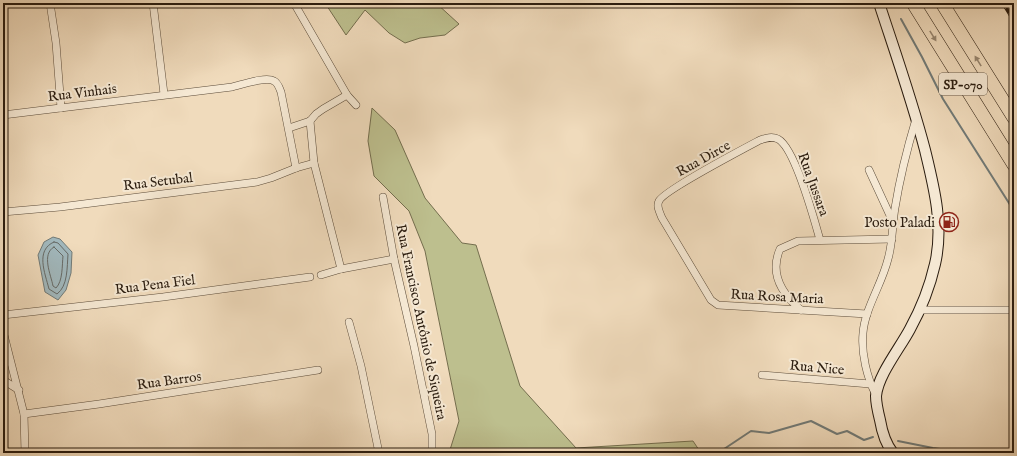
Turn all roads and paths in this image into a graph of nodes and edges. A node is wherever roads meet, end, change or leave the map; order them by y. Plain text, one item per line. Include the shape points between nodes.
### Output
1 (50, 3) edge
2 (153, 3) edge
3 (294, 3) edge
4 (879, 3) edge
5 (913, 3) edge
6 (942, 3) edge
7 (164, 94) junction
8 (347, 95) junction
9 (356, 105) dead end
10 (61, 108) junction
11 (3, 115) edge
12 (917, 117) junction
13 (1014, 118) edge
14 (310, 122) junction
15 (288, 128) junction
16 (779, 139) joint
17 (314, 163) junction
18 (1014, 165) edge
19 (296, 168) junction
20 (869, 170) dead end
21 (383, 197) dead end
22 (3, 212) edge
23 (662, 218) joint
24 (893, 223) junction
25 (892, 239) junction
26 (820, 240) junction
27 (394, 259) junction
28 (340, 269) junction
29 (321, 275) dead end
30 (310, 277) dead end
31 (802, 310) junction
32 (919, 310) junction
33 (1014, 310) edge
34 (867, 314) junction
35 (3, 315) edge
36 (349, 322) dead end
37 (3, 331) edge
38 (318, 370) dead end
39 (762, 375) dead end
40 (3, 380) edge
41 (870, 384) junction
42 (19, 390) junction
43 (876, 395) junction
44 (24, 414) junction
45 (892, 452) edge
46 (25, 453) edge
47 (379, 453) edge
48 (432, 453) edge

1 - 10 street
2 - 7 street
3 - 8 street
4 - 12 main road
5 -> 18 highway, SP-070
13 -> 6 highway, SP-070
7 - 10 street, Rua Vinhais
7 - 15 street, Rua Vinhais via 232,87 262,80 275,81
8 - 9 street
8 - 14 street via 316,114
10 - 11 street, Rua Vinhais
12 - 24 street via 903,164
12 - 32 main road via 934,190 939,242 935,264
14 - 15 street
14 - 17 street
15 - 19 street
16 - 23 street, Rua Dirce via 760,140 663,196 658,201
16 - 26 street, Rua Jussara via 793,160
17 - 19 street, Rua Setubal
17 - 28 street
19 - 22 street, Rua Setubal via 257,182
20 - 24 street
21 - 27 street, Rua Francisco Antônio de Siqueira
23 - 31 street, Rua Rosa Maria via 714,303
24 - 25 street
25 - 26 street
25 - 34 street via 884,274
26 - 31 street via 792,242 780,249 777,255 776,274 780,284 792,303
27 - 28 street
27 - 48 street, Rua Francisco Antônio de Siqueira via 428,411
28 - 29 street
30 - 35 street, Rua Pena Fiel
31 - 34 street, Rua Rosa Maria
32 - 33 street
32 - 43 main road via 883,374
34 - 41 street via 863,327 863,346
36 - 47 street
37 - 42 street
38 - 44 street, Rua Barros
39 - 41 street, Rua Nice
40 - 42 street
41 - 43 street
42 - 44 street
43 - 45 main road via 884,436
44 - 46 street

